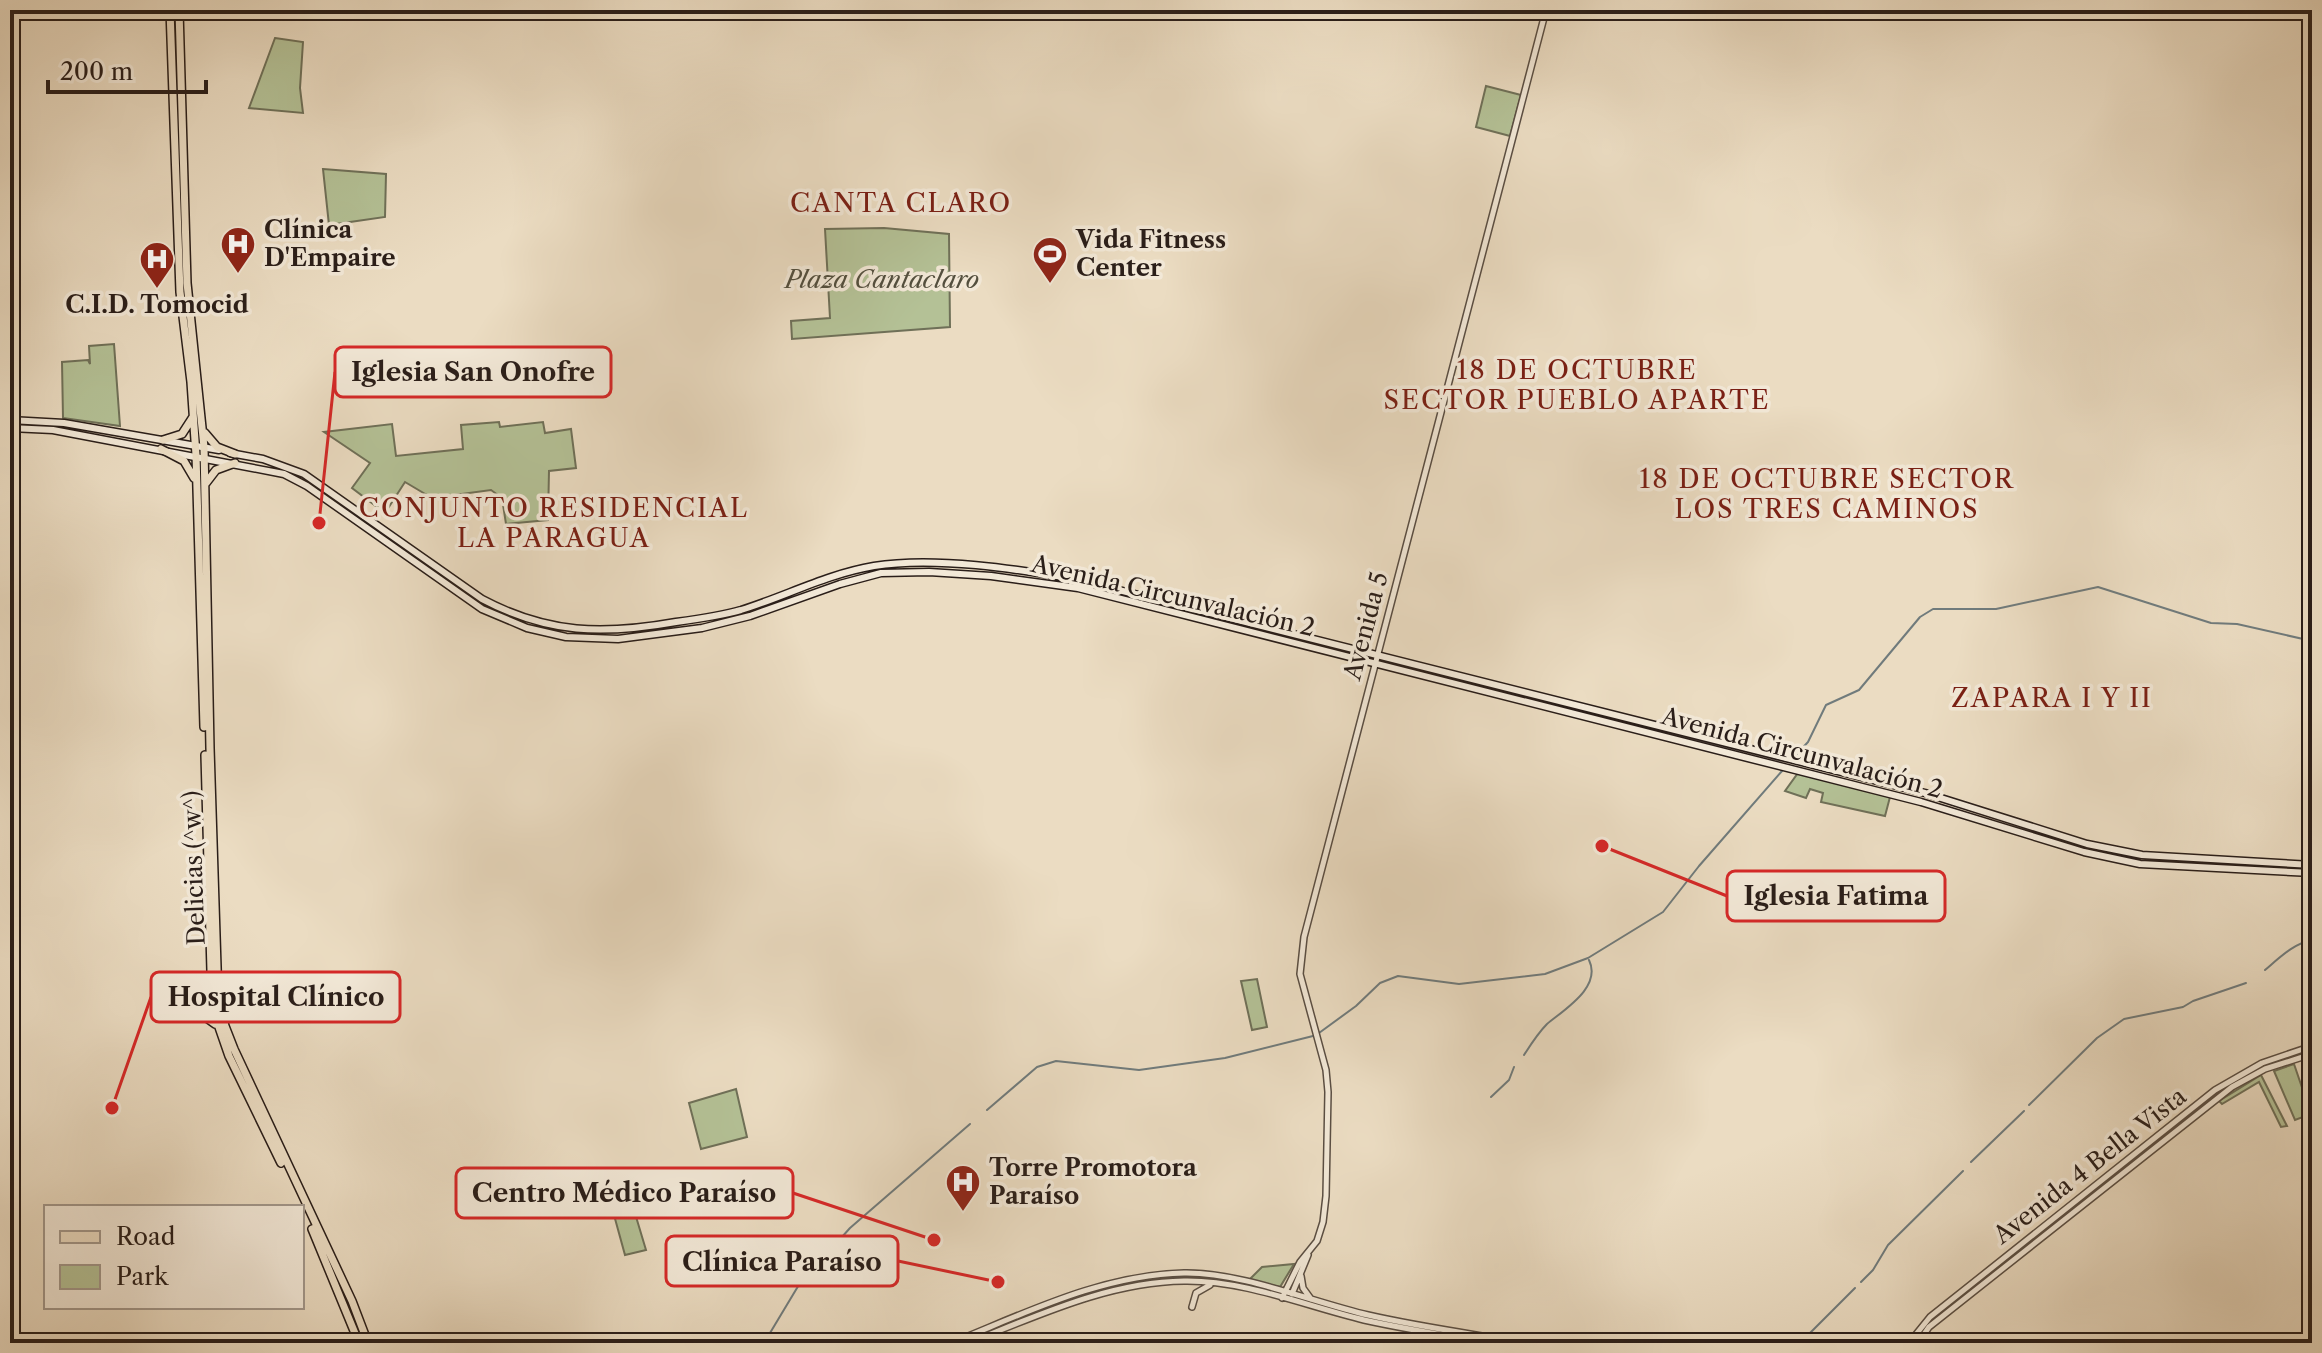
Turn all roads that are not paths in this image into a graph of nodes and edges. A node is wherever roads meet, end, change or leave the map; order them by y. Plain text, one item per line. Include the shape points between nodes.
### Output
1 (170, 10) edge
2 (179, 10) edge
3 (1546, 10) edge
4 (194, 415) junction
5 (10, 420) edge
6 (10, 428) edge
7 (203, 428) junction
8 (163, 440) junction
9 (200, 447) junction
10 (161, 449) junction
11 (200, 456) junction
12 (235, 458) junction
13 (200, 484) junction
14 (900, 572) junction
15 (901, 581) dead end
16 (821, 590) junction
17 (827, 598) dead end
18 (1378, 655) junction
19 (1376, 663) junction
20 (2031, 818) dead end
21 (2028, 826) junction
22 (2312, 865) edge
23 (2312, 873) edge
24 (194, 1009) dead end
25 (218, 1027) junction
26 (2312, 1046) edge
27 (2312, 1054) edge
28 (301, 1205) edge
29 (304, 1212) edge
30 (1309, 1254) junction
31 (2008, 1255) junction
32 (2013, 1261) junction
33 (1301, 1276) junction
34 (1213, 1284) junction
35 (1283, 1295) junction
36 (1291, 1297) junction
37 (1312, 1299) junction
38 (1192, 1307) dead end
39 (359, 1343) edge
40 (368, 1343) edge
41 (951, 1343) edge
42 (968, 1343) edge
43 (1490, 1343) edge
44 (1525, 1343) edge
45 (1909, 1343) edge
46 (1918, 1343) edge

1 - 4 main road via 180,292
2 - 7 main road via 187,283
3 - 18 street, Avenida 5
4 - 8 main road via 182,434
4 - 9 main road
5 - 8 main road, Avenida Circunvalación 2 via 64,423
6 - 10 main road, Avenida Circunvalación 2
7 - 9 main road
7 - 12 main road via 212,443
8 - 9 main road, Avenida Circunvalación 2
9 - 11 main road, Delicias (^w^)
9 - 12 main road, Avenida Circunvalación 2
10 - 11 main road, Avenida Circunvalación 2
10 - 13 main road via 184,461
11 - 12 main road, Avenida Circunvalación 2
11 - 13 main road, Delicias (^w^)
12 - 13 main road
12 - 16 main road, Avenida Circunvalación 2 via 296,479 482,609 566,637 618,639 702,628
12 - 18 main road, Avenida Circunvalación 2 via 263,459 304,474 482,599 562,628 612,631 712,617 857,570 904,564 1038,573 1132,589
13 - 25 main road, Delicias (^w^) via 210,987
13 - 40 main road, Delicias (^w^) via 220,1006 234,1049
14 - 15 main road
14 - 16 main road, Avenida Circunvalación 2
14 - 19 main road, Avenida Circunvalación 2 via 1078,588
16 - 17 main road
18 - 19 street, Avenida 5
18 - 21 main road, Avenida Circunvalación 2 via 1659,721
19 - 23 main road, Avenida Circunvalación 2 via 1921,802 2084,852 2140,864
19 - 30 street, Avenida 5 via 1300,963 1326,1070 1330,1115 1323,1222
20 - 21 main road
21 - 22 main road, Avenida Circunvalación 2 via 2142,855
24 - 25 main road
25 - 28 main road, Delicias (^w^)
26 - 31 street, Avenida 4 Bella Vista via 2262,1063 2215,1090
27 - 32 street, Avenida 4 Bella Vista via 2265,1069 2232,1087
29 - 39 main road, Delicias (^w^)
30 - 33 street, Avenida 5
30 - 35 street, Avenida 5
31 - 32 street
31 - 45 street, Avenida 4 Bella Vista via 1930,1317
32 - 46 street, Avenida 4 Bella Vista via 1929,1327
33 - 36 street, Avenida 5
33 - 37 street
34 - 35 street
34 - 38 street via 1196,1293
34 - 42 street via 1152,1283 1111,1291
35 - 36 street
35 - 41 street via 1203,1274 1147,1276 1080,1292
36 - 37 street
36 - 43 street via 1365,1320
37 - 44 street via 1368,1315

